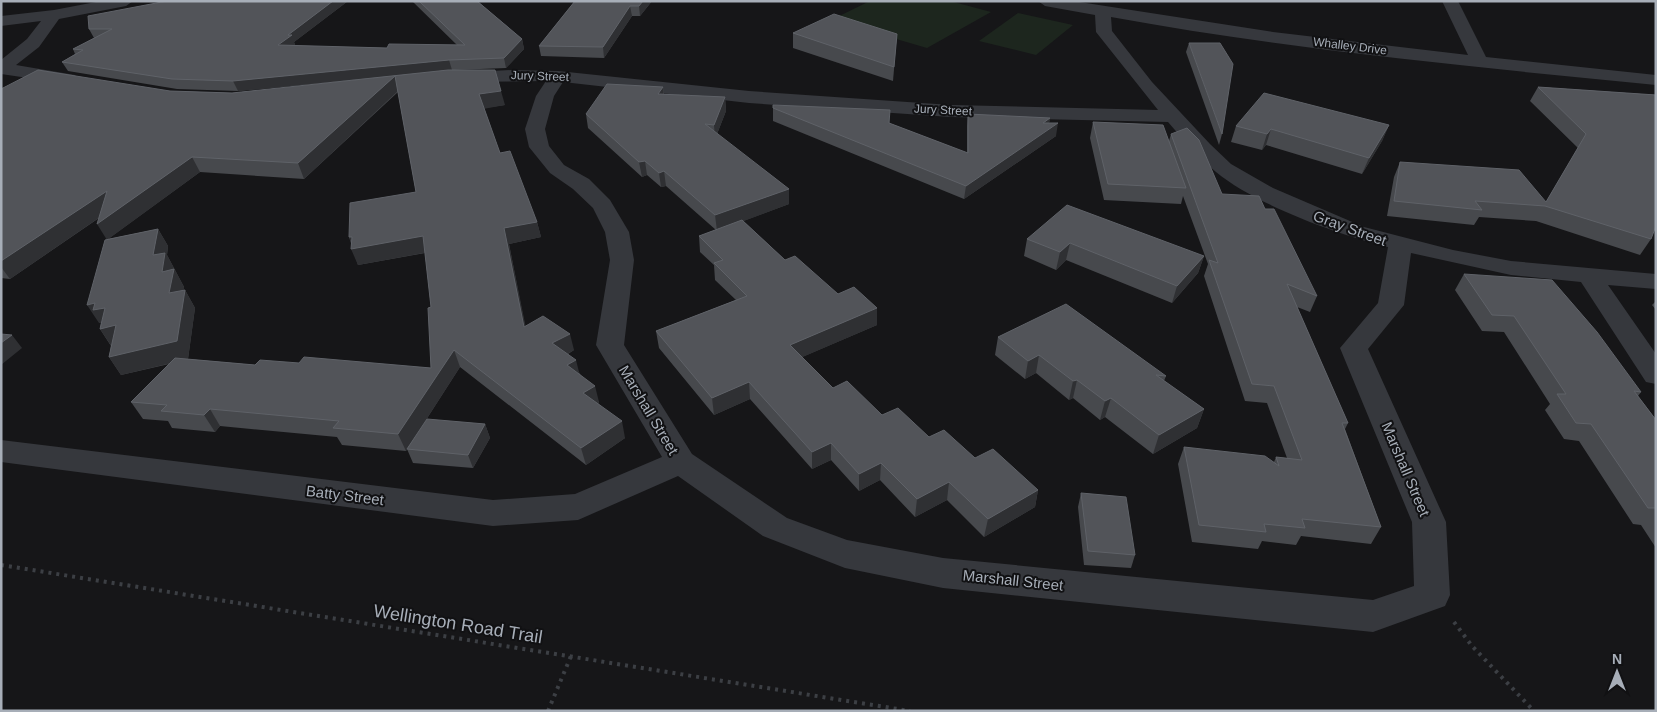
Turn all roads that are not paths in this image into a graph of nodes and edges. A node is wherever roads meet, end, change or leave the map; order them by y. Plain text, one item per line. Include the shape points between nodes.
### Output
1 (126, 1) edge
2 (1046, 1) edge
3 (1450, 1) edge
4 (1103, 12) junction
5 (54, 15) junction
6 (1126, 16) junction
7 (1, 21) edge
8 (1111, 40) junction
9 (1480, 62) junction
10 (2, 68) edge
11 (558, 76) junction
12 (442, 78) edge
13 (1656, 80) edge
14 (90, 83) edge
15 (1170, 112) junction
16 (1400, 245) junction
17 (1590, 277) junction
18 (1656, 282) edge
19 (1656, 375) edge
20 (1, 451) edge
21 (681, 462) junction

1 - 5 street
2 - 4 street, Whalley Drive
3 - 9 street
4 - 6 street, Whalley Drive
4 - 8 street, Gray Street via 1104,32
5 - 7 street
5 - 10 street via 33,43
6 - 8 street
6 - 9 street, Whalley Drive
8 - 15 street, Gray Street
9 - 13 street, Whalley Drive
10 - 14 street
11 - 12 street, Jury Street
11 - 15 street, Jury Street via 749,97 951,111
11 - 21 street, Marshall Street via 538,112 535,129 539,147 557,169 581,184 602,205 617,232 622,260 610,345
15 - 16 street, Gray Street via 1224,168 1264,193 1356,232
16 - 17 street, Gray Street via 1511,268
16 - 21 street, Marshall Street via 1391,305 1354,348 1429,522 1432,595 1373,616 943,573 845,554 775,527
17 - 18 street, Gray Street
17 - 19 street
20 - 21 street, Batty Street via 493,513 578,507

